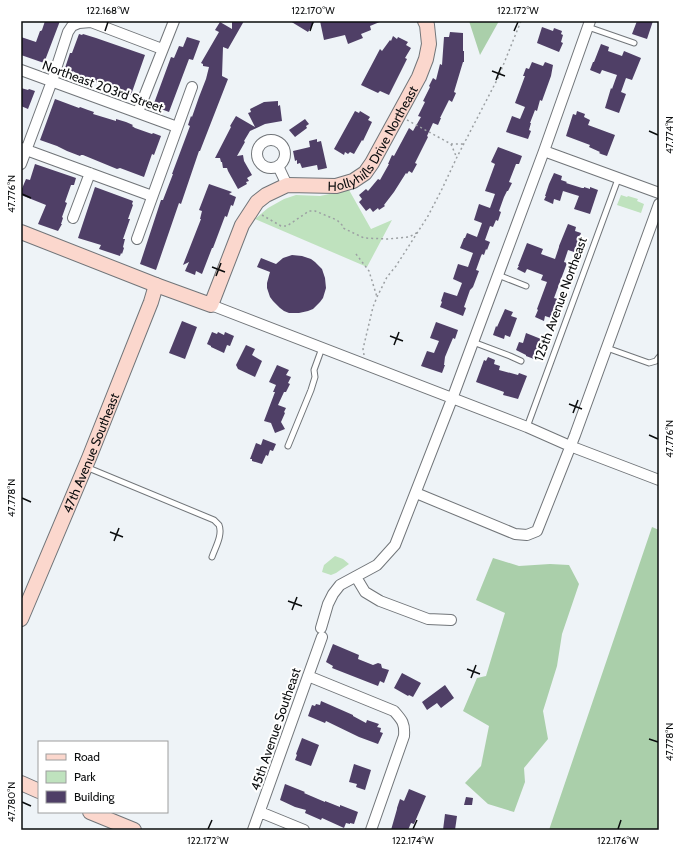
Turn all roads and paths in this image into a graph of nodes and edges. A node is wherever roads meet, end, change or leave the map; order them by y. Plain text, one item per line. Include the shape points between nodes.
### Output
1 (174, 21) edge
2 (425, 21) edge
3 (522, 21) edge
4 (78, 22) edge
5 (589, 24) edge
6 (634, 43) dead end
7 (162, 49) junction
8 (21, 70) edge
9 (52, 81) junction
10 (192, 87) dead end
11 (138, 112) junction
12 (398, 115) junction
13 (177, 127) junction
14 (452, 144) junction
15 (463, 144) junction
16 (24, 149) edge
17 (544, 151) junction
18 (457, 157) junction
19 (21, 164) edge
20 (278, 166) dead end
21 (90, 173) junction
22 (618, 178) junction
23 (287, 186) junction
24 (659, 193) edge
25 (152, 196) junction
26 (659, 204) edge
27 (252, 209) junction
28 (73, 218) dead end
29 (21, 232) edge
30 (418, 232) junction
31 (137, 239) dead end
32 (356, 254) dead end
33 (498, 275) junction
34 (156, 285) junction
35 (526, 286) dead end
36 (377, 297) junction
37 (211, 305) junction
38 (473, 342) junction
39 (322, 348) junction
40 (607, 348) junction
41 (659, 357) edge
42 (364, 359) dead end
43 (521, 361) dead end
44 (452, 399) junction
45 (527, 428) junction
46 (288, 446) dead end
47 (570, 446) junction
48 (85, 467) junction
49 (659, 480) edge
50 (416, 494) junction
51 (212, 557) dead end
52 (356, 577) junction
53 (21, 619) edge
54 (451, 620) dead end
55 (308, 676) junction
56 (21, 783) edge
57 (38, 791) edge
58 (260, 812) junction
59 (92, 813) edge
60 (134, 830) edge
61 (253, 830) edge
62 (304, 830) edge
63 (371, 830) edge

1 - 7 street
2 - 12 street, Hollyhills Drive Northeast via 429,44 426,60
3 - 15 path via 498,78
4 - 7 street via 91,22
4 - 9 street via 68,32
5 - 6 lane
5 - 17 street, 45th Avenue Southeast
7 - 11 street
8 - 9 street, Northeast 203rd Street
9 - 11 street, Northeast 203rd Street
9 - 16 street
10 - 13 street
11 - 13 street, Northeast 203rd Street
12 - 14 path
12 - 23 street, Hollyhills Drive Northeast via 364,174 336,186
13 - 25 street
14 - 15 path
14 - 18 path
15 - 18 path
16 - 19 street
16 - 21 street
17 - 22 street
17 - 33 street, 45th Avenue Southeast
18 - 30 path
20 - 23 street
21 - 25 street
21 - 28 street
22 - 24 street
22 - 45 lane, 125th Avenue Northeast
23 - 27 street, Hollyhills Drive Northeast via 266,195
25 - 31 street
26 - 40 street
27 - 30 path via 281,226 287,226 314,211 337,220 343,228 364,238 408,237
27 - 37 street, Hollyhills Drive Northeast via 242,225
29 - 34 street
30 - 36 path
32 - 36 path via 369,272
33 - 35 lane
33 - 38 street, 45th Avenue Southeast
34 - 37 street
34 - 48 street, 47th Avenue Southeast
36 - 42 path via 363,349
37 - 39 street
38 - 43 lane
38 - 44 street, 45th Avenue Southeast
39 - 44 street
39 - 46 lane via 314,370 311,390
40 - 41 lane via 649,363
40 - 47 street
44 - 45 street
44 - 50 street, 45th Avenue Southeast
45 - 47 street
47 - 49 street
47 - 50 street via 537,530 527,535 515,534
48 - 51 lane via 214,520 219,524 220,536
48 - 53 street, 47th Avenue Southeast
50 - 52 street, 45th Avenue Southeast via 395,545 377,565
52 - 54 street via 365,592 380,601 428,620
52 - 55 street, 45th Avenue Southeast via 340,585 328,604
55 - 58 street, 45th Avenue Southeast
55 - 63 street via 394,711 405,727
56 - 57 street
58 - 61 street, 45th Avenue Southeast
58 - 62 street
59 - 60 street

